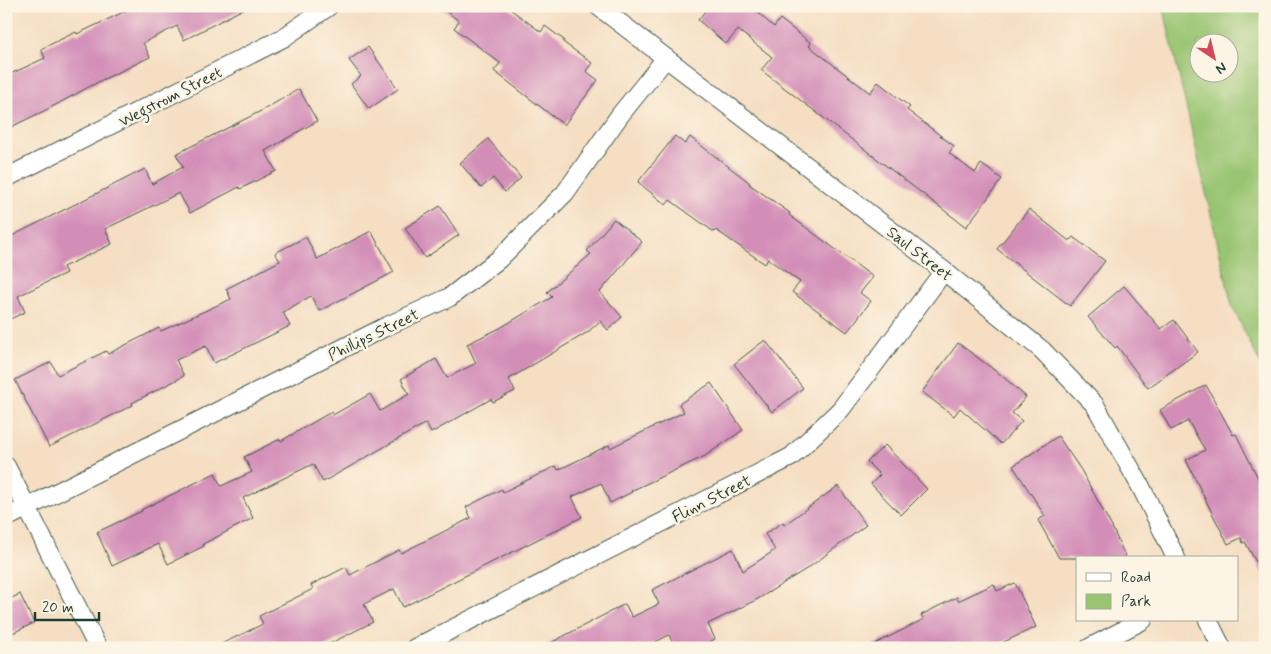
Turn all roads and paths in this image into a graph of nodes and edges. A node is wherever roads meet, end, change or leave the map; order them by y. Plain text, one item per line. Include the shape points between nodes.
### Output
1 (329, 6) edge
2 (598, 6) edge
3 (666, 58) junction
4 (6, 178) edge
5 (944, 271) junction
6 (6, 466) edge
7 (27, 507) junction
8 (6, 518) edge
9 (1175, 556) edge
10 (1139, 622) edge
11 (1209, 622) edge
12 (98, 648) edge
13 (415, 648) edge
14 (1089, 648) edge
15 (1222, 648) edge

1 - 4 street, Wegstrom Street via 283,38
2 - 3 street, Saul Street
3 - 5 street, Saul Street
3 - 7 street, Phillips Street via 565,194 499,259 450,297
5 - 9 street, Saul Street via 1042,350 1095,405
5 - 13 street, Flinn Street via 841,409 791,457
6 - 7 street
7 - 8 street, Phillips Street
7 - 12 street
10 - 14 street
11 - 15 street

